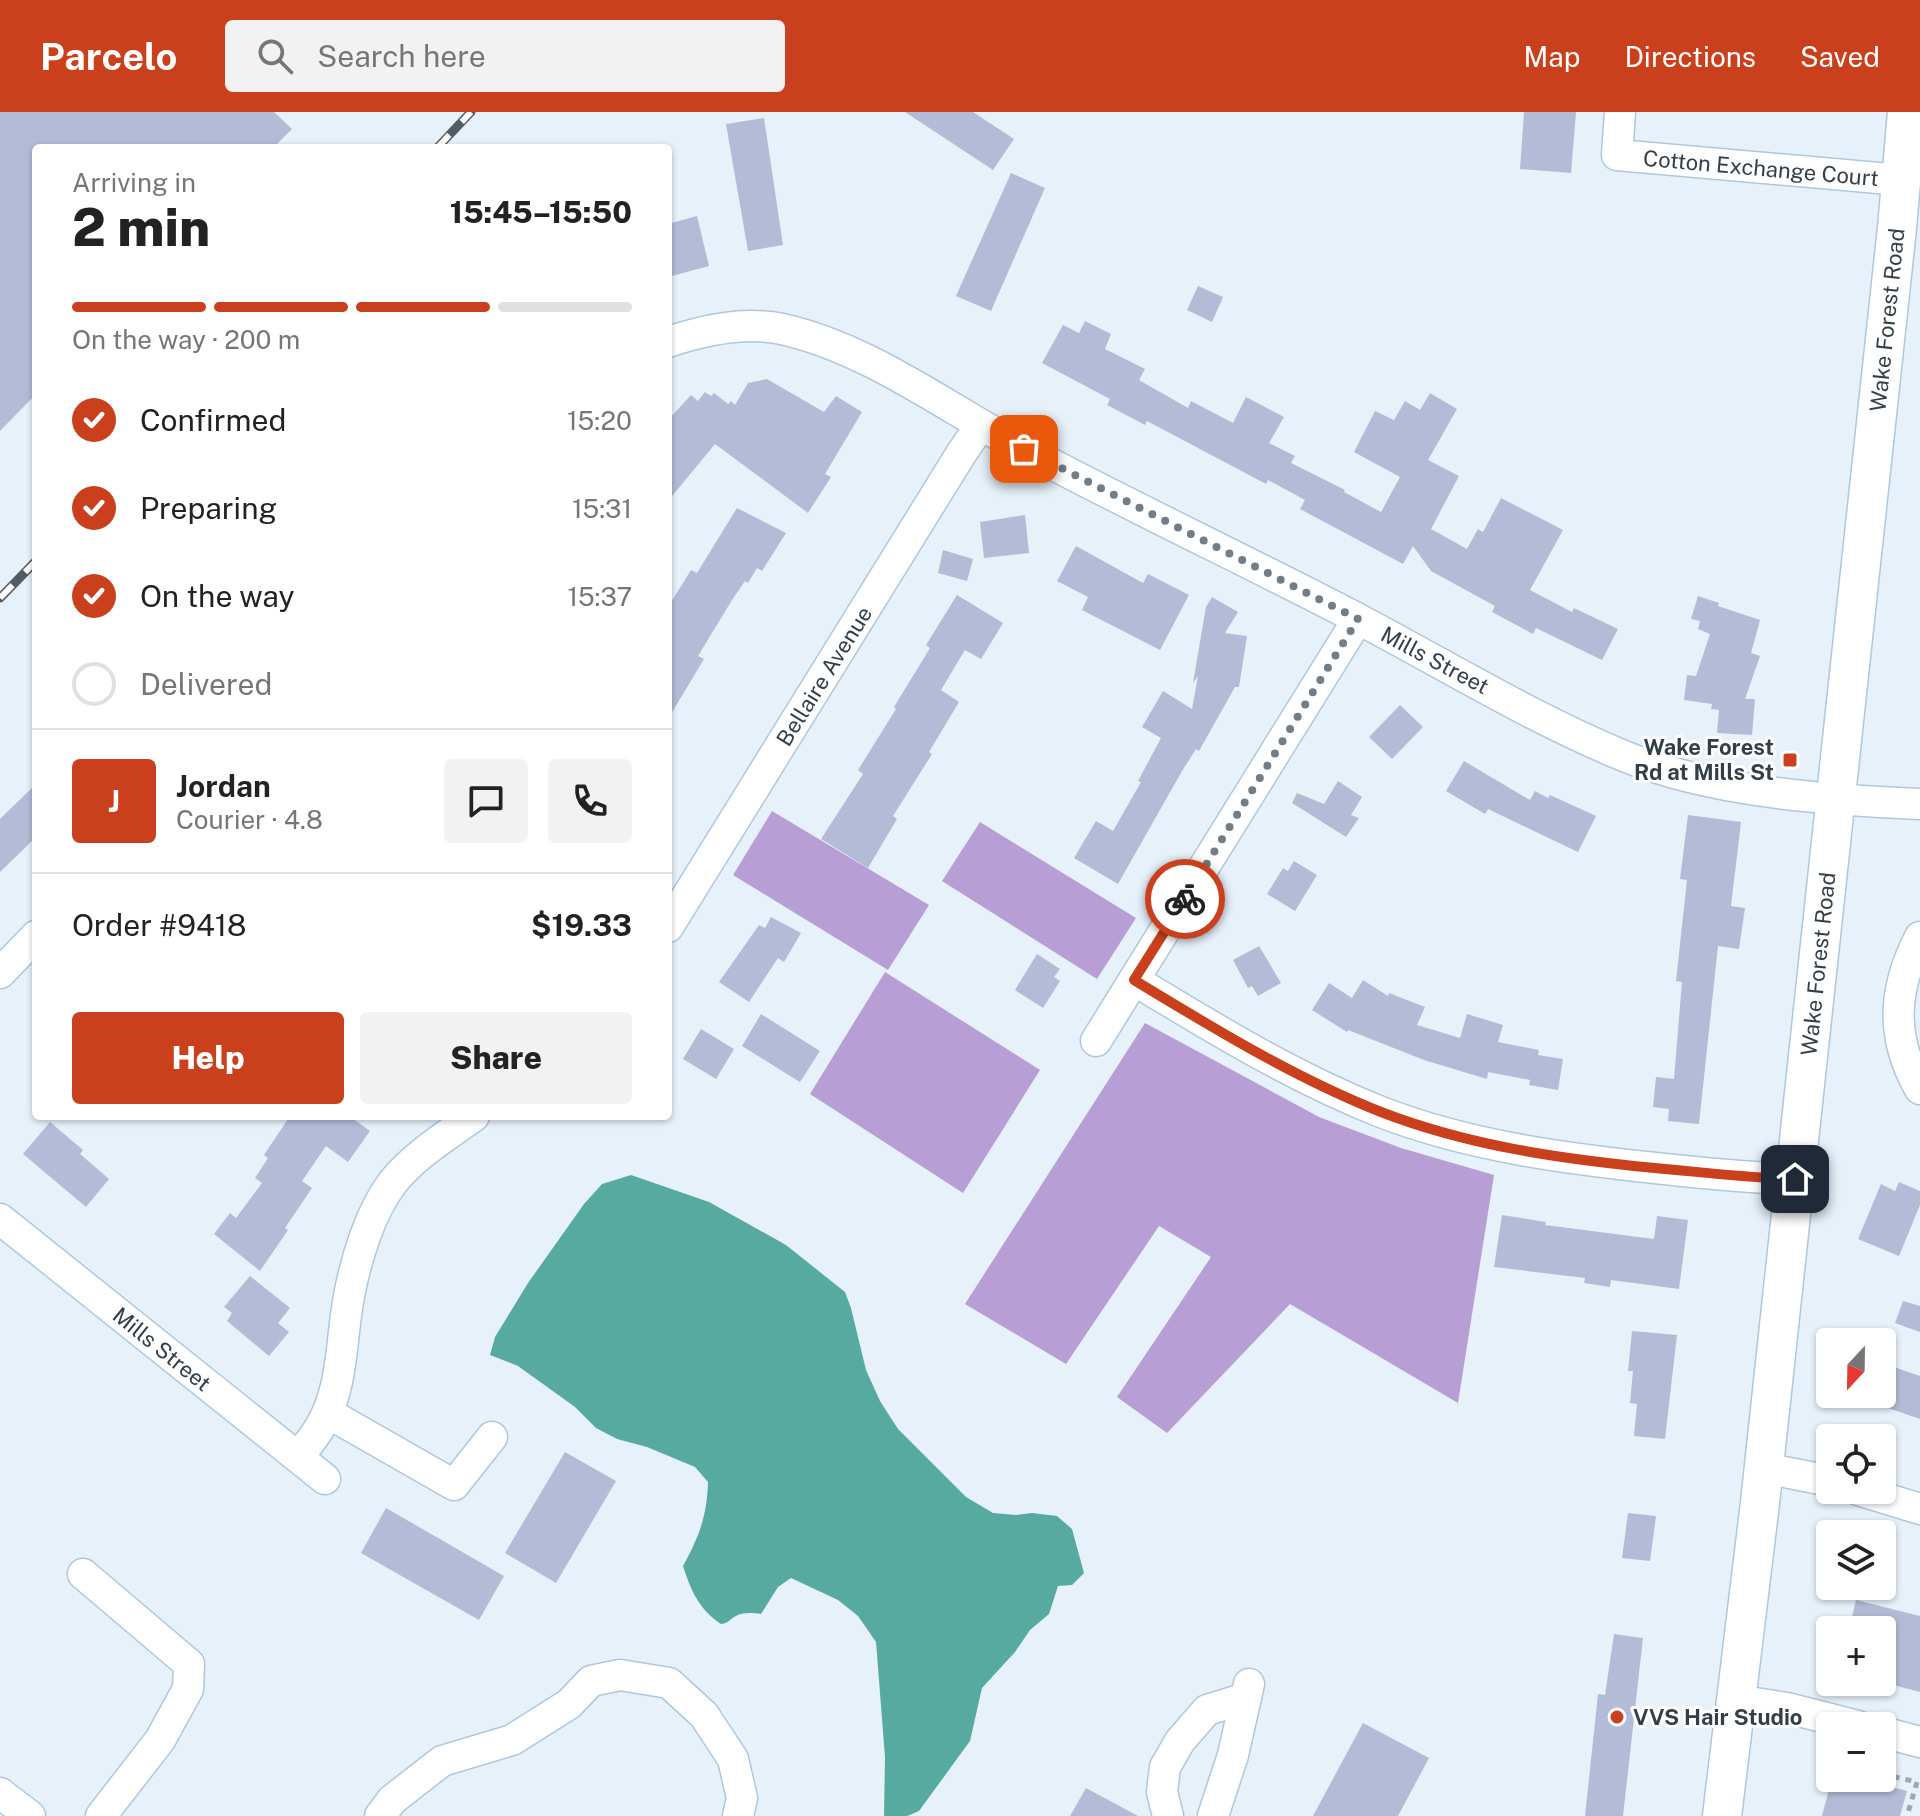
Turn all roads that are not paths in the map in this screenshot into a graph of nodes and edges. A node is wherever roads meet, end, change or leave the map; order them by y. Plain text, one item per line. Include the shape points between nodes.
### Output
1 (1620, 112) edge
2 (1907, 112) edge
3 (1901, 180) junction
4 (672, 341) edge
5 (980, 426) junction
6 (1358, 619) junction
7 (1836, 797) junction
8 (1919, 804) edge
9 (672, 921) edge
10 (1920, 937) edge
11 (32, 940) edge
12 (0, 973) edge
13 (1134, 980) junction
14 (1096, 1041) dead end
15 (1920, 1089) edge
16 (469, 1120) edge
17 (1795, 1179) junction
18 (0, 1219) edge
19 (328, 1413) junction
20 (492, 1437) dead end
21 (298, 1457) junction
22 (1764, 1468) junction
23 (1816, 1478) edge
24 (325, 1479) dead end
25 (1896, 1502) edge
26 (1920, 1509) edge
27 (83, 1574) dead end
28 (1736, 1700) junction
29 (1816, 1715) edge
30 (1896, 1736) edge
31 (1920, 1742) edge
32 (0, 1793) edge
33 (30, 1816) edge
34 (101, 1816) edge
35 (380, 1816) edge
36 (738, 1816) edge
37 (1168, 1816) edge
38 (1213, 1816) edge
39 (1722, 1816) edge

1 - 3 street, Cotton Exchange Court via 1617,155
2 - 3 main road, Wake Forest Road
3 - 7 main road, Wake Forest Road
4 - 5 street, Mills Street via 748,325 793,332 861,358
5 - 6 street, Mills Street
5 - 9 street, Bellaire Avenue
6 - 7 street, Mills Street via 1625,757 1702,780
6 - 13 street
7 - 8 street, Mills Street
7 - 17 main road, Wake Forest Road
10 - 15 street via 1906,964 1897,1016 1907,1064
11 - 12 street
13 - 14 street
13 - 17 street via 1317,1083 1427,1127 1565,1159
16 - 19 street via 411,1164 384,1196 349,1295
17 - 22 main road, Wake Forest Road
18 - 21 street, Mills Street
19 - 20 street via 454,1485
19 - 21 street
21 - 24 street, Mills Street
22 - 23 street
22 - 28 main road, Wake Forest Road
25 - 26 street
27 - 34 street via 189,1664 188,1689 160,1740
28 - 29 street
28 - 39 main road, Wake Forest Road
30 - 31 street
32 - 33 street
35 - 36 street via 392,1800 442,1761 512,1740 569,1704 591,1681 620,1675 669,1683 704,1715 733,1759 742,1798
37 - 38 street via 1162,1792 1165,1767 1180,1741 1207,1710 1248,1691

